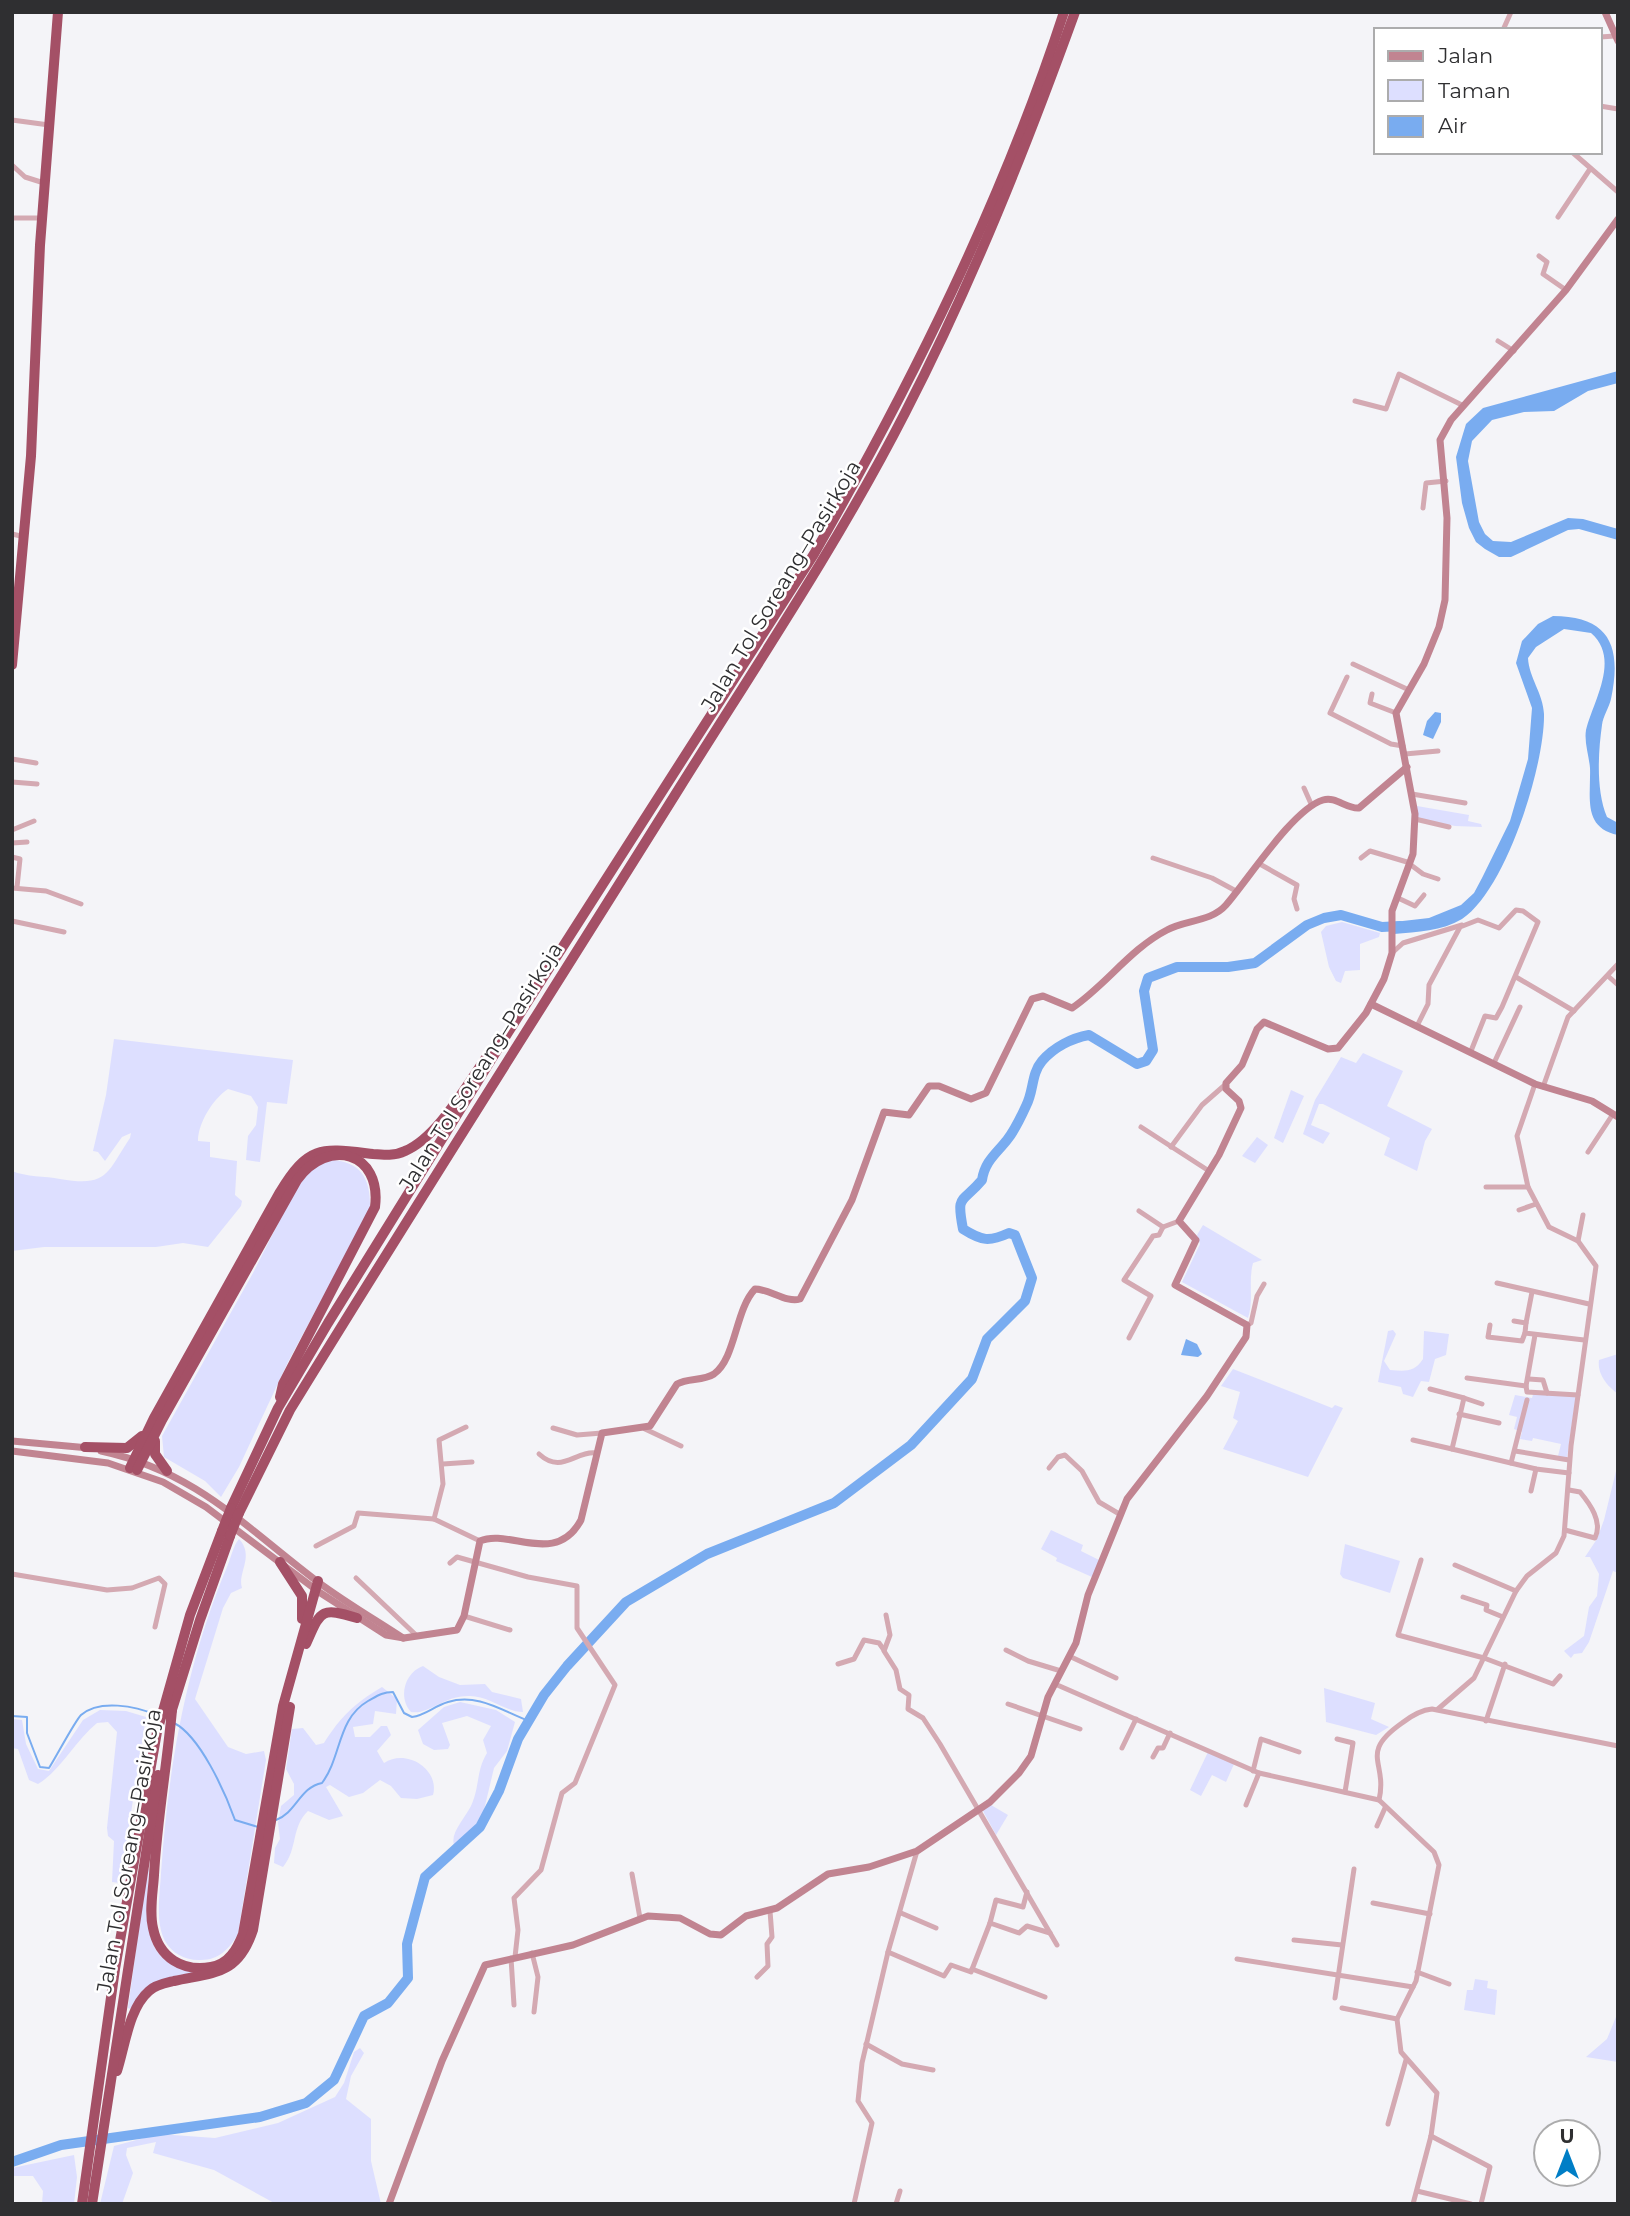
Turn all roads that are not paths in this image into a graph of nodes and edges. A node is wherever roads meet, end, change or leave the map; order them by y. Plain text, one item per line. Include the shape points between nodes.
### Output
1 (58, 12) edge
2 (1064, 12) edge
3 (1075, 12) edge
4 (1511, 12) edge
5 (1605, 12) edge
6 (1504, 28) edge
7 (1616, 38) edge
8 (12, 120) edge
9 (49, 125) junction
10 (1574, 154) edge
11 (12, 165) edge
12 (1590, 169) junction
13 (44, 183) junction
14 (1618, 192) edge
15 (1558, 217) dead end
16 (12, 218) edge
17 (42, 218) junction
18 (1618, 219) edge
19 (1539, 256) dead end
20 (1566, 290) junction
21 (1498, 341) dead end
22 (1514, 351) junction
23 (1355, 401) dead end
24 (1464, 406) junction
25 (1446, 481) junction
26 (1423, 508) dead end
27 (12, 534) edge
28 (24, 537) junction
29 (16, 594) edge
30 (14, 639) edge
31 (1353, 664) dead end
32 (12, 665) edge
33 (1347, 677) dead end
34 (1409, 690) junction
35 (1372, 694) dead end
36 (1395, 713) junction
37 (1404, 750) junction
38 (1438, 751) dead end
39 (12, 759) edge
40 (36, 763) dead end
41 (1407, 767) junction
42 (12, 782) edge
43 (37, 784) dead end
44 (1304, 789) dead end
45 (1412, 794) junction
46 (1465, 803) dead end
47 (1312, 806) junction
48 (1415, 819) junction
49 (34, 821) dead end
50 (1448, 827) dead end
51 (12, 830) edge
52 (27, 842) dead end
53 (12, 843) edge
54 (12, 857) edge
55 (1153, 858) dead end
56 (1361, 858) dead end
57 (1258, 863) junction
58 (1410, 864) junction
59 (1438, 879) dead end
60 (15, 887) edge
61 (1236, 891) junction
62 (1423, 895) dead end
63 (1398, 898) junction
64 (81, 904) dead end
65 (1297, 909) dead end
66 (12, 921) edge
67 (1465, 925) junction
68 (64, 932) dead end
69 (1392, 953) junction
70 (1618, 964) edge
71 (1608, 976) junction
72 (1516, 977) junction
73 (1618, 985) edge
74 (1371, 1004) junction
75 (1520, 1007) dead end
76 (1574, 1011) junction
77 (1418, 1026) junction
78 (507, 1034) junction
79 (1471, 1051) junction
80 (1494, 1063) junction
81 (1226, 1084) junction
82 (1539, 1085) junction
83 (1611, 1113) edge
84 (1141, 1127) dead end
85 (1171, 1147) junction
86 (1588, 1152) dead end
87 (1209, 1171) junction
88 (1486, 1187) dead end
89 (1528, 1187) junction
90 (1536, 1204) junction
91 (1519, 1210) dead end
92 (1139, 1211) dead end
93 (1583, 1215) dead end
94 (1179, 1221) junction
95 (1163, 1227) junction
96 (1578, 1241) junction
97 (1497, 1283) dead end
98 (1264, 1284) dead end
99 (1532, 1292) junction
100 (1589, 1304) junction
101 (1514, 1321) dead end
102 (1526, 1323) junction
103 (1247, 1325) junction
104 (1490, 1325) dead end
105 (1525, 1333) junction
106 (1535, 1335) junction
107 (1129, 1338) dead end
108 (1584, 1340) junction
109 (1467, 1378) dead end
110 (1529, 1379) junction
111 (1526, 1386) junction
112 (1430, 1389) dead end
113 (1547, 1393) junction
114 (1578, 1395) junction
115 (1464, 1398) junction
116 (1527, 1400) dead end
117 (1482, 1405) dead end
118 (278, 1408) junction
119 (1459, 1414) junction
120 (158, 1419) junction
121 (1499, 1423) dead end
122 (466, 1427) dead end
123 (553, 1427) dead end
124 (645, 1429) junction
125 (603, 1433) junction
126 (1413, 1440) dead end
127 (12, 1441) edge
128 (681, 1446) dead end
129 (85, 1447) junction
130 (1452, 1449) junction
131 (12, 1451) edge
132 (1515, 1451) junction
133 (597, 1453) junction
134 (539, 1454) dead end
135 (1569, 1460) junction
136 (472, 1462) dead end
137 (1511, 1463) junction
138 (136, 1464) junction
139 (443, 1464) junction
140 (1049, 1468) dead end
141 (1536, 1469) junction
142 (167, 1471) junction
143 (1569, 1473) junction
144 (1569, 1490) junction
145 (1531, 1491) dead end
146 (235, 1511) junction
147 (1121, 1515) junction
148 (434, 1519) junction
149 (1565, 1530) junction
150 (480, 1541) junction
151 (316, 1546) dead end
152 (1421, 1560) dead end
153 (280, 1562) junction
154 (450, 1563) dead end
155 (473, 1563) junction
156 (1455, 1565) dead end
157 (12, 1574) edge
158 (356, 1578) dead end
159 (319, 1587) junction
160 (1516, 1591) junction
161 (1463, 1597) dead end
162 (886, 1615) dead end
163 (464, 1616) junction
164 (1503, 1617) junction
165 (357, 1618) junction
166 (155, 1627) dead end
167 (510, 1630) dead end
168 (417, 1636) junction
169 (404, 1638) junction
170 (305, 1647) junction
171 (884, 1650) junction
172 (1006, 1650) dead end
173 (1069, 1656) junction
174 (1483, 1658) junction
175 (838, 1664) dead end
176 (1505, 1664) junction
177 (295, 1665) junction
178 (1061, 1671) junction
179 (1560, 1676) dead end
180 (1116, 1678) dead end
181 (1055, 1684) junction
182 (1009, 1704) dead end
183 (1438, 1709) junction
184 (1042, 1715) junction
185 (1136, 1719) junction
186 (1486, 1721) junction
187 (1080, 1729) dead end
188 (1170, 1733) junction
189 (164, 1734) junction
190 (1337, 1739) dead end
191 (1618, 1746) edge
192 (1122, 1748) dead end
193 (1299, 1752) dead end
194 (1153, 1757) dead end
195 (1256, 1772) junction
196 (1345, 1792) junction
197 (1379, 1800) junction
198 (1245, 1805) dead end
199 (268, 1807) junction
200 (1385, 1808) junction
201 (979, 1809) junction
202 (1377, 1826) dead end
203 (263, 1841) junction
204 (917, 1852) junction
205 (1354, 1869) dead end
206 (632, 1874) dead end
207 (1027, 1892) junction
208 (1373, 1902) dead end
209 (769, 1911) junction
210 (901, 1913) junction
211 (1430, 1914) junction
212 (640, 1918) junction
213 (990, 1923) junction
214 (936, 1928) dead end
215 (1050, 1933) junction
216 (1294, 1940) dead end
217 (1057, 1945) dead end
218 (1342, 1945) junction
219 (888, 1952) junction
220 (532, 1953) junction
221 (513, 1958) junction
222 (1237, 1959) dead end
223 (972, 1969) junction
224 (1417, 1972) junction
225 (759, 1975) dead end
226 (1338, 1975) junction
227 (1449, 1984) dead end
228 (1413, 1987) junction
229 (1045, 1997) dead end
230 (1335, 1998) dead end
231 (514, 2004) dead end
232 (1342, 2008) dead end
233 (534, 2012) dead end
234 (1397, 2019) junction
235 (866, 2044) junction
236 (1406, 2060) junction
237 (933, 2070) dead end
238 (108, 2094) junction
239 (100, 2115) junction
240 (1388, 2124) dead end
241 (1431, 2136) junction
242 (91, 2180) junction
243 (900, 2191) dead end
244 (1417, 2191) junction
245 (82, 2204) edge
246 (92, 2204) edge
247 (389, 2204) edge
248 (854, 2204) edge
249 (896, 2204) edge
250 (1413, 2204) edge
251 (1471, 2204) edge
252 (1481, 2204) edge

1 - 9 highway
2 - 78 highway, Jalan Tol Soreang–Pasirkoja via 971,252 881,435 814,554
3 - 146 highway, Jalan Tol Soreang–Pasirkoja via 1010,190 880,460 297,1398
4 - 6 street
5 - 7 street
8 - 9 street
9 - 13 highway
10 - 12 street
11 - 13 street via 25,177
12 - 14 street
12 - 15 street
13 - 17 highway
16 - 17 street
17 - 28 highway
18 - 20 street
19 - 20 street via 1547,261 1543,274
20 - 22 street
21 - 22 street
22 - 24 street
23 - 24 street via 1386,409 1399,374
24 - 25 street via 1440,440
25 - 26 street via 1426,483
25 - 34 street via 1445,600 1432,646
27 - 28 street
28 - 29 highway
29 - 30 highway
30 - 32 highway
31 - 34 street
33 - 37 street via 1330,713
34 - 36 street
35 - 36 street via 1370,704
36 - 37 street
37 - 38 street
37 - 41 street
39 - 40 street
41 - 45 street
41 - 47 street via 1359,808 1329,799
42 - 43 street
44 - 47 street
45 - 46 street
45 - 48 street
47 - 57 street
48 - 50 street
48 - 58 street
49 - 51 street
52 - 53 street
54 - 60 street via 20,859
55 - 61 street
56 - 58 street via 1370,851
57 - 61 street
57 - 65 street via 1297,885
58 - 59 street
58 - 63 street
60 - 64 street via 46,891
61 - 124 street via 1223,909 1165,930 1121,962 1072,1008 1043,996 1032,999 986,1093 971,1099 929,1086 909,1115 884,1112 852,1200 800,1299 792,1301 755,1289 743,1307 721,1368 710,1377 677,1384
62 - 63 street via 1415,906
63 - 69 street via 1391,915
66 - 68 street
67 - 69 street via 1403,943
67 - 72 street via 1479,920 1501,928 1517,909 1537,918
67 - 77 street via 1429,985 1428,1004
69 - 74 street
70 - 71 street
71 - 73 street
71 - 76 street
72 - 76 street
72 - 79 street via 1496,1018 1485,1016
74 - 77 street
74 - 81 street via 1346,1041 1333,1050 1269,1022 1261,1023 1242,1065
75 - 80 street
76 - 82 street via 1562,1028
77 - 79 street
78 - 118 highway, Jalan Tol Soreang–Pasirkoja
78 - 120 highway via 441,1122 413,1147 389,1155 329,1149 300,1162
79 - 80 street
80 - 82 street
81 - 85 street via 1202,1105
81 - 87 street via 1241,1108
82 - 83 street via 1586,1098
82 - 89 street via 1517,1136
83 - 86 street
84 - 85 street
85 - 87 street
87 - 94 street
88 - 89 street
89 - 90 street
90 - 91 street
90 - 96 street via 1552,1230
92 - 95 street
93 - 96 street
94 - 95 street
94 - 103 street via 1196,1240 1176,1287
95 - 107 street via 1124,1280 1151,1296
96 - 100 street via 1596,1266
97 - 99 street
98 - 103 street
99 - 100 street
99 - 102 street
100 - 108 street
101 - 102 street
102 - 105 street
103 - 147 street via 1237,1352 1135,1487
104 - 105 street via 1488,1338 1522,1341
105 - 106 street
106 - 108 street
106 - 110 street
108 - 114 street
109 - 111 street
110 - 111 street
110 - 113 street via 1543,1380
111 - 113 street via 1527,1392
112 - 115 street
113 - 114 street
114 - 135 street
115 - 117 street
115 - 119 street
116 - 132 street
118 - 120 highway via 283,1384 375,1207 377,1191 371,1173 348,1157 327,1155 303,1171
118 - 146 highway, Jalan Tol Soreang–Pasirkoja
119 - 121 street
119 - 130 street
120 - 129 highway via 127,1448
120 - 138 highway
120 - 142 highway via 154,1450
122 - 139 street via 439,1440
123 - 125 street via 577,1435
124 - 125 street
124 - 128 street
125 - 133 street
126 - 130 street
127 - 129 street
129 - 138 street
130 - 137 street
131 - 138 street
132 - 135 street
132 - 137 street
133 - 134 street via 587,1452 567,1462 554,1462
133 - 150 street via 581,1520 574,1531 538,1545 491,1538
135 - 143 street
136 - 139 street
137 - 141 street
138 - 142 street
138 - 153 street via 206,1507
139 - 148 street
140 - 147 street via 1065,1455 1082,1471 1100,1503
141 - 143 street
141 - 145 street
142 - 159 street via 218,1503
143 - 144 street
144 - 149 street
144 - 149 street via 1580,1492 1587,1501 1598,1531 1595,1538
146 - 189 highway, Jalan Tol Soreang–Pasirkoja, bridge
147 - 173 street
148 - 150 street
148 - 151 street via 358,1513 354,1526
149 - 160 street via 1556,1553
150 - 155 street
152 - 174 street via 1398,1635
153 - 159 street
153 - 177 highway via 302,1596
154 - 155 street via 457,1557
155 - 163 street
155 - 221 street via 578,1586 577,1624 615,1687 575,1783 562,1793 541,1870 514,1898 518,1930
156 - 160 street
157 - 166 street via 107,1590 163,1579
158 - 168 street
159 - 165 street
159 - 169 street
159 - 170 highway
159 - 177 highway
160 - 164 street
161 - 164 street via 1487,1605 1486,1610
162 - 171 street via 890,1634
163 - 167 street
163 - 168 street via 457,1630
164 - 174 street
165 - 169 street via 386,1635
165 - 170 highway via 325,1611
168 - 169 street
170 - 199 highway
171 - 175 street via 878,1643 864,1640 854,1659
171 - 201 street via 896,1670 900,1689 909,1695 908,1709 923,1718
172 - 178 street
173 - 178 street
173 - 180 street
174 - 176 street
174 - 183 street via 1474,1678
176 - 179 street via 1553,1684
176 - 186 street
177 - 199 highway via 283,1706
178 - 181 street
181 - 184 street
181 - 185 street
182 - 184 street
183 - 186 street
183 - 197 street via 1416,1713 1380,1742 1376,1754
184 - 187 street
184 - 201 street via 1027,1764
185 - 188 street
185 - 192 street
186 - 191 street
188 - 194 street
188 - 195 street
189 - 203 highway via 152,1919 159,1946 176,1964 194,1969 218,1966 238,1947
189 - 238 highway, Jalan Tol Soreang–Pasirkoja
189 - 239 highway, Jalan Tol Soreang–Pasirkoja via 116,1969
190 - 196 street via 1353,1744
193 - 195 street via 1261,1739
195 - 196 street
195 - 198 street
196 - 197 street
197 - 200 street
199 - 203 highway
200 - 202 street
200 - 211 street via 1436,1855 1439,1872
201 - 204 street
201 - 207 street
203 - 238 highway via 247,1949 226,1969 149,1990 135,2013
204 - 209 street via 828,1874
204 - 210 street
205 - 218 street
206 - 212 street
207 - 213 street via 1022,1907 996,1900
207 - 215 street
208 - 211 street
209 - 212 street via 748,1915 717,1936 680,1918
209 - 225 street via 768,1966
210 - 214 street
210 - 219 street
211 - 224 street
212 - 220 street via 573,1945
213 - 215 street via 1019,1933 1027,1926
213 - 223 street
215 - 217 street
216 - 218 street
218 - 226 street
219 - 223 street via 944,1976 951,1965 968,1973
219 - 235 street
220 - 221 street
220 - 233 street via 538,1977
221 - 231 street
221 - 247 street via 488,1962 480,1970
222 - 226 street
223 - 229 street
224 - 227 street
224 - 228 street
226 - 228 street
226 - 230 street
228 - 234 street
232 - 234 street
234 - 236 street
235 - 237 street via 902,2064
235 - 248 street via 858,2101 872,2123
236 - 240 street
236 - 241 street via 1437,2090
238 - 239 highway, Jalan Tol Soreang–Pasirkoja
239 - 242 highway, Jalan Tol Soreang–Pasirkoja
241 - 244 street
241 - 252 street via 1490,2167
242 - 245 highway, Jalan Tol Soreang–Pasirkoja
242 - 246 highway, Jalan Tol Soreang–Pasirkoja
243 - 249 street
244 - 250 street
244 - 251 street

